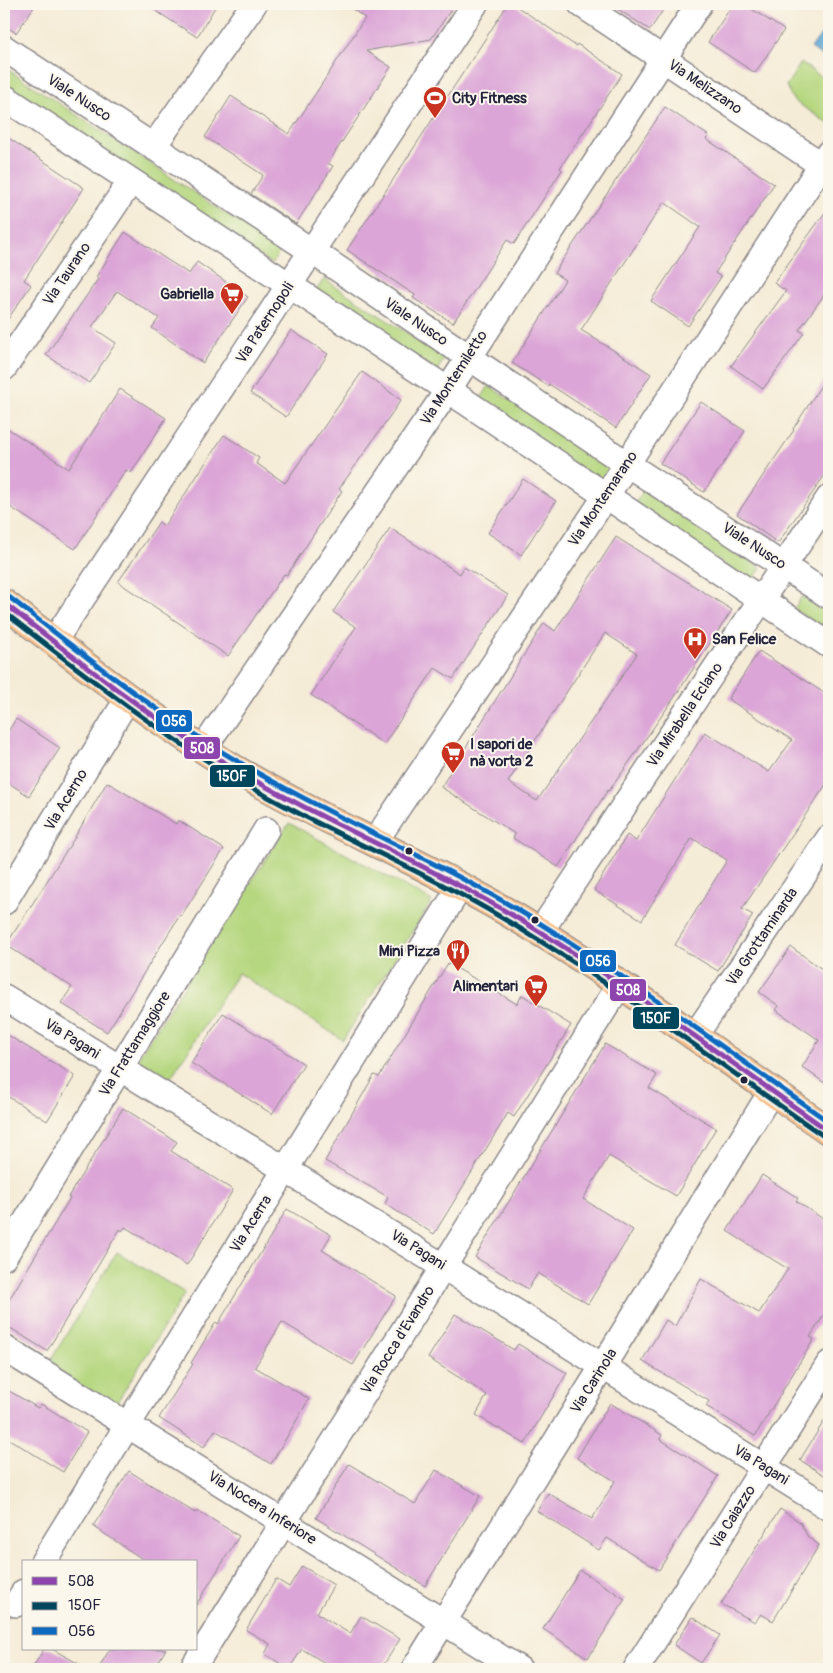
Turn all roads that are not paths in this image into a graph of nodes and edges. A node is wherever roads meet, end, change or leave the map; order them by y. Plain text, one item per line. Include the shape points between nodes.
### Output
1 (254, 4) edge
2 (475, 4) edge
3 (581, 4) edge
4 (699, 4) edge
5 (4, 48) edge
6 (664, 59) junction
7 (4, 97) edge
8 (153, 146) junction
9 (827, 162) edge
10 (131, 181) junction
11 (312, 251) junction
12 (290, 286) junction
13 (468, 357) junction
14 (4, 368) edge
15 (448, 390) junction
16 (627, 464) junction
17 (606, 496) junction
18 (829, 498) edge
19 (784, 566) junction
20 (829, 596) edge
21 (762, 600) junction
22 (4, 603) edge
23 (54, 641) junction
24 (829, 645) edge
25 (128, 698) junction
26 (203, 749) junction
27 (266, 830) dead end
28 (829, 838) edge
29 (374, 843) junction
30 (460, 887) junction
31 (4, 902) edge
32 (540, 932) junction
33 (620, 984) junction
34 (4, 997) edge
35 (694, 1037) junction
36 (120, 1068) junction
37 (771, 1092) junction
38 (829, 1131) edge
39 (285, 1169) junction
40 (4, 1257) edge
41 (444, 1267) junction
42 (4, 1348) edge
43 (829, 1364) edge
44 (603, 1366) junction
45 (128, 1425) junction
46 (764, 1467) junction
47 (829, 1508) edge
48 (283, 1521) junction
49 (44, 1560) edge
50 (444, 1622) junction
51 (192, 1669) edge
52 (414, 1669) edge
53 (518, 1669) edge
54 (636, 1669) edge

1 - 8 street
2 - 11 street, Via Paternopoli
3 - 6 street, Via Melizzano
4 - 6 street, Via Montemiletto
5 - 8 street, Viale Nusco
6 - 9 street, Via Melizzano
6 - 13 street, Via Montemiletto
7 - 10 street
8 - 11 street, Viale Nusco
9 - 16 street, Via Montemarano
10 - 12 street
10 - 14 street, Via Taurano
11 - 12 street, Via Paternopoli
11 - 13 street, Viale Nusco
12 - 15 street
12 - 23 street, Via Paternopoli
13 - 15 street, Via Montemiletto
13 - 16 street, Viale Nusco
15 - 17 street
15 - 26 street, Via Montemiletto
16 - 17 street, Via Montemarano
16 - 19 street, Viale Nusco
17 - 21 street
17 - 29 street, Via Montemarano
18 - 19 street, Via Mirabella Eclano
19 - 20 street, Viale Nusco
19 - 21 street, Via Mirabella Eclano
21 - 24 street
21 - 32 street, Via Mirabella Eclano
22 - 23 main road
23 - 25 main road
25 - 26 main road
25 - 31 street, Via Acerno
26 - 29 main road via 273,791
27 - 36 street, Via Frattamaggiore
28 - 35 street, Via Grottaminarda
29 - 30 main road
30 - 32 main road
30 - 39 street, Via Acerra
32 - 33 main road
33 - 35 main road
33 - 41 street, Via Rocca d'Evandro
34 - 36 street, Via Pagani
35 - 37 main road
36 - 39 street, Via Pagani
36 - 40 street, Via Frattamaggiore
37 - 38 main road
37 - 44 street, Via Carinola
39 - 41 street, Via Pagani
39 - 45 street, Via Acerra
41 - 44 street, Via Pagani
41 - 48 street, Via Rocca d'Evandro
42 - 45 street, Via Nocera Inferiore
43 - 46 street, Via Caiazzo
44 - 46 street, Via Pagani
44 - 50 street, Via Carinola
45 - 48 street, Via Nocera Inferiore
45 - 49 street, Via Acerra
46 - 47 street, Via Pagani
46 - 54 street, Via Caiazzo
48 - 50 street, Via Nocera Inferiore
48 - 51 street, Via Rocca d'Evandro
50 - 52 street, Via Carinola
50 - 53 street, Via Nocera Inferiore

